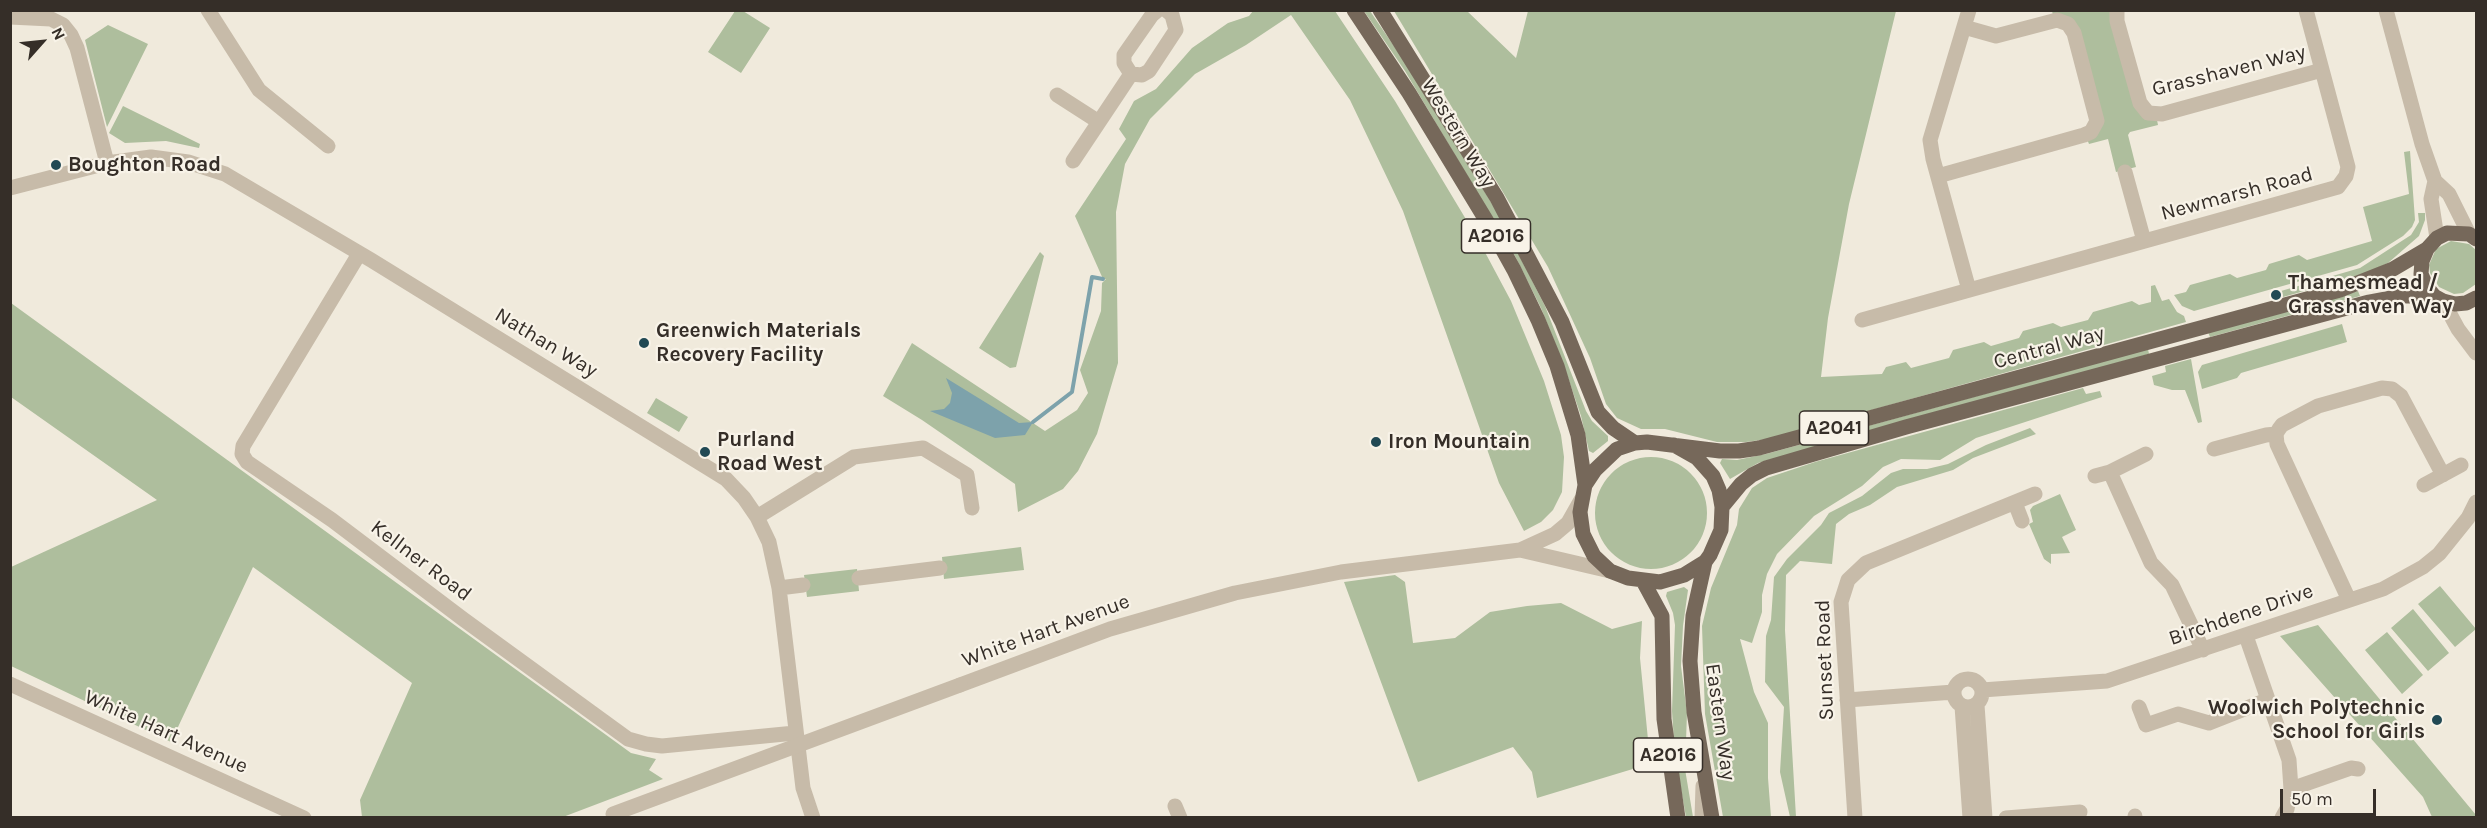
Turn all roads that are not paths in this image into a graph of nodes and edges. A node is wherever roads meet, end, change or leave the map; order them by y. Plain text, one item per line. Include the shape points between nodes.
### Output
1 (208, 10) edge
2 (1354, 10) edge
3 (1380, 10) edge
4 (1969, 10) edge
5 (2118, 10) edge
6 (2306, 10) edge
7 (2386, 10) edge
8 (1166, 11) edge
9 (10, 17) edge
10 (1964, 27) junction
11 (2322, 70) junction
12 (1131, 74) junction
13 (1057, 95) dead end
14 (1099, 122) junction
15 (328, 146) dead end
16 (1073, 161) dead end
17 (106, 163) junction
18 (2125, 172) dead end
19 (1938, 176) junction
20 (2435, 181) junction
21 (10, 188) edge
22 (2473, 237) edge
23 (2144, 242) junction
24 (2432, 243) junction
25 (359, 254) junction
26 (1970, 290) junction
27 (2439, 298) junction
28 (2476, 298) edge
29 (1862, 320) dead end
30 (2476, 353) edge
31 (2276, 434) junction
32 (1635, 443) junction
33 (1674, 445) junction
34 (2214, 449) dead end
35 (2146, 454) dead end
36 (2462, 465) dead end
37 (2110, 472) junction
38 (2443, 475) junction
39 (2095, 476) dead end
40 (2424, 485) dead end
41 (1583, 493) junction
42 (2035, 494) dead end
43 (2476, 502) edge
44 (2014, 503) junction
45 (1722, 507) junction
46 (972, 508) dead end
47 (757, 518) junction
48 (2022, 521) dead end
49 (1520, 550) junction
50 (1704, 562) junction
51 (940, 568) dead end
52 (1610, 571) junction
53 (859, 578) dead end
54 (1643, 581) junction
55 (803, 585) dead end
56 (779, 588) junction
57 (2349, 600) junction
58 (2246, 636) junction
59 (2203, 650) junction
60 (10, 684) edge
61 (1954, 692) junction
62 (1847, 700) junction
63 (1974, 700) junction
64 (2268, 700) junction
65 (2139, 707) dead end
66 (795, 733) junction
67 (1704, 768) junction
68 (2358, 769) dead end
69 (2291, 789) junction
70 (2080, 812) dead end
71 (608, 816) edge
72 (304, 818) edge
73 (813, 818) edge
74 (1678, 818) edge
75 (1702, 818) edge
76 (1712, 818) edge
77 (1855, 818) edge
78 (1970, 818) edge
79 (1985, 818) edge
80 (2006, 818) edge
81 (2282, 818) edge

1 - 15 street via 259,90
2 - 41 main road, Western Way / A2016 via 1489,225 1533,310 1557,366 1576,426
3 - 32 main road, Western Way / A2016 via 1497,198 1562,322 1598,412
4 - 10 street
5 - 11 street, Grasshaven Way via 2117,21 2140,103 2148,114 2162,114
6 - 11 street, Newmarsh Road
7 - 20 street
8 - 12 street via 1152,15 1124,55
8 - 12 street via 1176,30 1149,71
9 - 17 street via 51,19 71,35
10 - 19 street via 1930,140
10 - 19 street via 1996,36 2057,20 2068,24 2074,33 2097,121 2091,132 2084,135
11 - 23 street, Newmarsh Road via 2348,166 2338,187
12 - 14 street
13 - 14 street
14 - 16 street
17 - 21 street, Nathan Way
17 - 25 street, Nathan Way via 151,157 205,167 249,187
18 - 23 street
19 - 26 street
20 - 22 street via 2449,194
20 - 24 street via 2431,199
22 - 24 main road, Central Way / A2041 via 2458,232
23 - 26 street, Newmarsh Road
24 - 27 main road via 2422,261 2421,274 2426,286
24 - 33 main road, Central Way / A2041 via 2374,278 2340,290 1760,448 1720,451
25 - 47 street, Nathan Way via 709,467 744,498
25 - 66 street, Kellner Road via 243,446 247,462 332,520 628,739 662,746
26 - 29 street, Newmarsh Road
27 - 28 main road, Central Way / A2041 via 2466,303
27 - 30 street
27 - 45 main road, Central Way / A2041 via 2401,296 2358,304 1766,468 1741,484
31 - 34 street
31 - 38 street via 2282,425 2318,406 2387,387 2401,396
31 - 57 street via 2278,448
32 - 33 main road
32 - 41 main road via 1606,457 1594,470
33 - 45 main road via 1697,458 1713,476
35 - 37 street
36 - 38 street
37 - 39 street
37 - 59 street via 2151,563 2172,585
38 - 40 street
41 - 49 street, White Hart Avenue via 1568,523 1555,534
41 - 52 main road via 1583,534 1594,556
42 - 44 street, Sunset Road
43 - 57 street, Birchdene Drive via 2455,537 2423,567 2383,589
44 - 48 street
44 - 62 street, Sunset Road via 1866,562 1855,571 1843,589 1841,602
45 - 50 main road via 1721,530
46 - 47 street via 967,475 923,448 854,457
47 - 56 street, Nathan Way via 769,542
49 - 52 street, White Hart Avenue
49 - 71 street, White Hart Avenue, bridge via 1341,572 1235,593 1110,629
50 - 54 main road via 1673,579
50 - 67 main road, Eastern Way / A2016 via 1690,661
51 - 53 street
52 - 54 main road
54 - 74 main road, A2016 via 1662,616 1664,718
55 - 56 street
56 - 66 street, Nathan Way
57 - 58 street, Birchdene Drive
58 - 59 street, Birchdene Drive
58 - 64 street
59 - 63 street, Birchdene Drive via 2107,681
60 - 72 street, White Hart Avenue
61 - 62 street, Birchdene Drive
61 - 63 street via 1955,698
61 - 63 street, Birchdene Drive via 1958,683 1966,679 1977,682
62 - 77 street, Sunset Road
63 - 78 street
63 - 79 street
64 - 65 street via 2209,723 2178,714 2146,726
64 - 69 street via 2289,760
66 - 73 street, Nathan Way via 803,788
67 - 75 street
67 - 76 main road, Eastern Way / A2016
68 - 69 street
69 - 81 street
70 - 80 street

